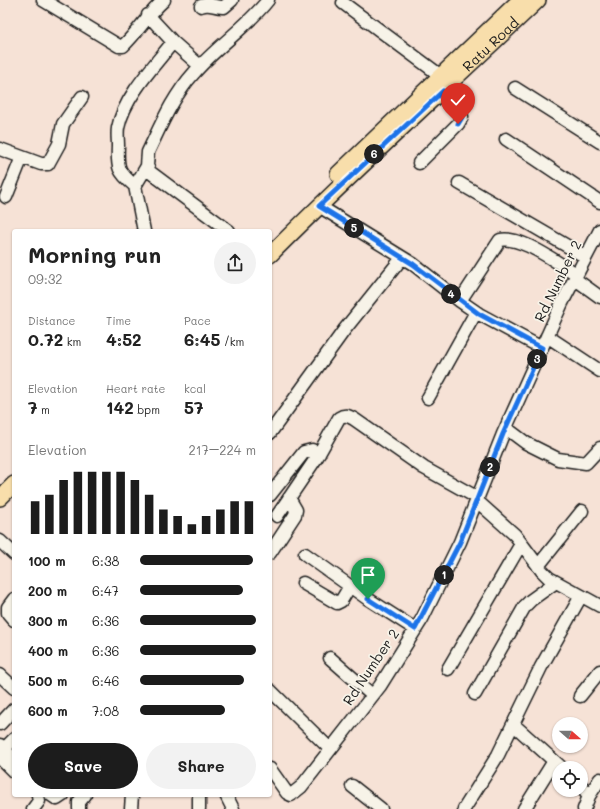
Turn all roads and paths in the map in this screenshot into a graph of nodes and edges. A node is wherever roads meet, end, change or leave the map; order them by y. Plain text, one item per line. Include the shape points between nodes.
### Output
1 (43, 0) edge
2 (164, 0) edge
3 (204, 0) edge
4 (232, 0) edge
5 (268, 0) edge
6 (520, 0) edge
7 (538, 0) edge
8 (343, 3) dead end
9 (148, 15) junction
10 (173, 42) junction
11 (200, 66) junction
12 (442, 84) junction
13 (515, 88) dead end
14 (82, 97) dead end
15 (506, 139) dead end
16 (600, 142) edge
17 (0, 149) edge
18 (22, 157) junction
19 (419, 163) dead end
20 (147, 166) junction
21 (459, 183) dead end
22 (135, 186) junction
23 (6, 197) dead end
24 (600, 202) edge
25 (319, 206) junction
26 (144, 229) edge
27 (226, 229) edge
28 (600, 230) edge
29 (272, 239) edge
30 (272, 253) edge
31 (586, 257) junction
32 (402, 258) junction
33 (576, 277) junction
34 (600, 297) edge
35 (460, 301) junction
36 (476, 312) junction
37 (547, 336) junction
38 (542, 348) junction
39 (600, 370) edge
40 (428, 398) dead end
41 (506, 428) junction
42 (272, 430) edge
43 (600, 448) edge
44 (319, 454) junction
45 (12, 486) edge
46 (272, 492) edge
47 (0, 498) edge
48 (289, 498) junction
49 (12, 499) edge
50 (477, 499) junction
51 (0, 509) edge
52 (582, 511) dead end
53 (277, 516) dead end
54 (0, 541) edge
55 (521, 544) junction
56 (272, 550) edge
57 (12, 552) edge
58 (305, 554) dead end
59 (538, 566) junction
60 (556, 582) junction
61 (303, 583) dead end
62 (350, 586) junction
63 (581, 596) junction
64 (12, 602) edge
65 (600, 606) edge
66 (12, 618) edge
67 (415, 629) junction
68 (330, 658) dead end
69 (448, 668) dead end
70 (600, 671) edge
71 (0, 675) edge
72 (12, 686) edge
73 (272, 692) edge
74 (475, 694) dead end
75 (372, 695) junction
76 (580, 696) dead end
77 (12, 711) edge
78 (0, 724) edge
79 (514, 725) junction
80 (12, 741) edge
81 (330, 749) junction
82 (1, 751) edge
83 (12, 758) edge
84 (555, 761) edge
85 (12, 769) edge
86 (272, 772) edge
87 (552, 772) edge
88 (600, 779) edge
89 (352, 786) dead end
90 (589, 796) joint
91 (38, 797) edge
92 (83, 797) edge
93 (132, 797) edge
94 (199, 797) edge
95 (227, 797) edge
96 (32, 809) edge
97 (79, 809) edge
98 (132, 809) edge
99 (199, 809) edge
100 (233, 809) edge
101 (381, 809) edge
102 (464, 809) edge
103 (524, 809) edge
104 (584, 809) edge

1 - 9 street via 119,46 128,41
2 - 9 street
3 - 4 street via 201,6 210,4 219,8
5 - 11 street via 252,20
6 - 12 main road, Ratu Road
7 - 12 main road, Ratu Road
8 - 12 street
9 - 10 street
10 - 11 street
10 - 22 street via 132,95 118,128 118,166 125,178
11 - 20 street via 185,83 168,110 148,152
12 - 19 street via 462,117
12 - 25 main road, Ratu Road
12 - 29 main road, Ratu Road
13 - 16 street
14 - 18 street via 62,128 59,144 51,161 45,164
15 - 24 street
17 - 18 street
18 - 23 street
20 - 22 street
20 - 27 street via 150,172
21 - 31 street
22 - 26 street
25 - 30 main road, Ratu Road
25 - 32 street
28 - 31 street, Rd Number 2
31 - 33 street, Rd Number 2
32 - 35 street via 425,272
32 - 42 street via 345,328
33 - 34 street
33 - 35 street via 524,244 507,238 500,240
33 - 37 street, Rd Number 2
35 - 36 street
36 - 38 street
36 - 40 street
37 - 38 street, Rd Number 2
37 - 39 street
38 - 41 street, Rd Number 2
41 - 43 street via 526,443 558,459 586,463
41 - 50 street, Rd Number 2
44 - 46 street via 312,450 304,452
44 - 48 street
44 - 50 street via 339,418 347,416 424,468
45 - 47 main road
48 - 53 street
48 - 56 street via 296,510 295,515
49 - 51 main road
50 - 55 street via 515,535
50 - 67 street, Rd Number 2 via 460,542
52 - 59 street
54 - 57 street
55 - 59 street
55 - 69 street
58 - 62 street
59 - 60 street
60 - 63 street
60 - 74 street via 526,606
61 - 62 street via 337,603
62 - 67 street
63 - 65 street
63 - 79 street via 541,667
64 - 66 street via 8,613
67 - 75 street, Rd Number 2
68 - 75 street
70 - 76 street
71 - 72 street
73 - 81 street
75 - 81 street, Rd Number 2
77 - 78 street
79 - 84 street
79 - 102 street
80 - 82 street
81 - 86 street, Rd Number 2 via 300,787 291,794 287,793
82 - 83 street
82 - 85 street
87 - 103 street
88 - 90 street
89 - 101 street
90 - 104 street
91 - 96 street via 39,801
92 - 97 street via 79,802
93 - 98 street
94 - 99 street
95 - 100 street

